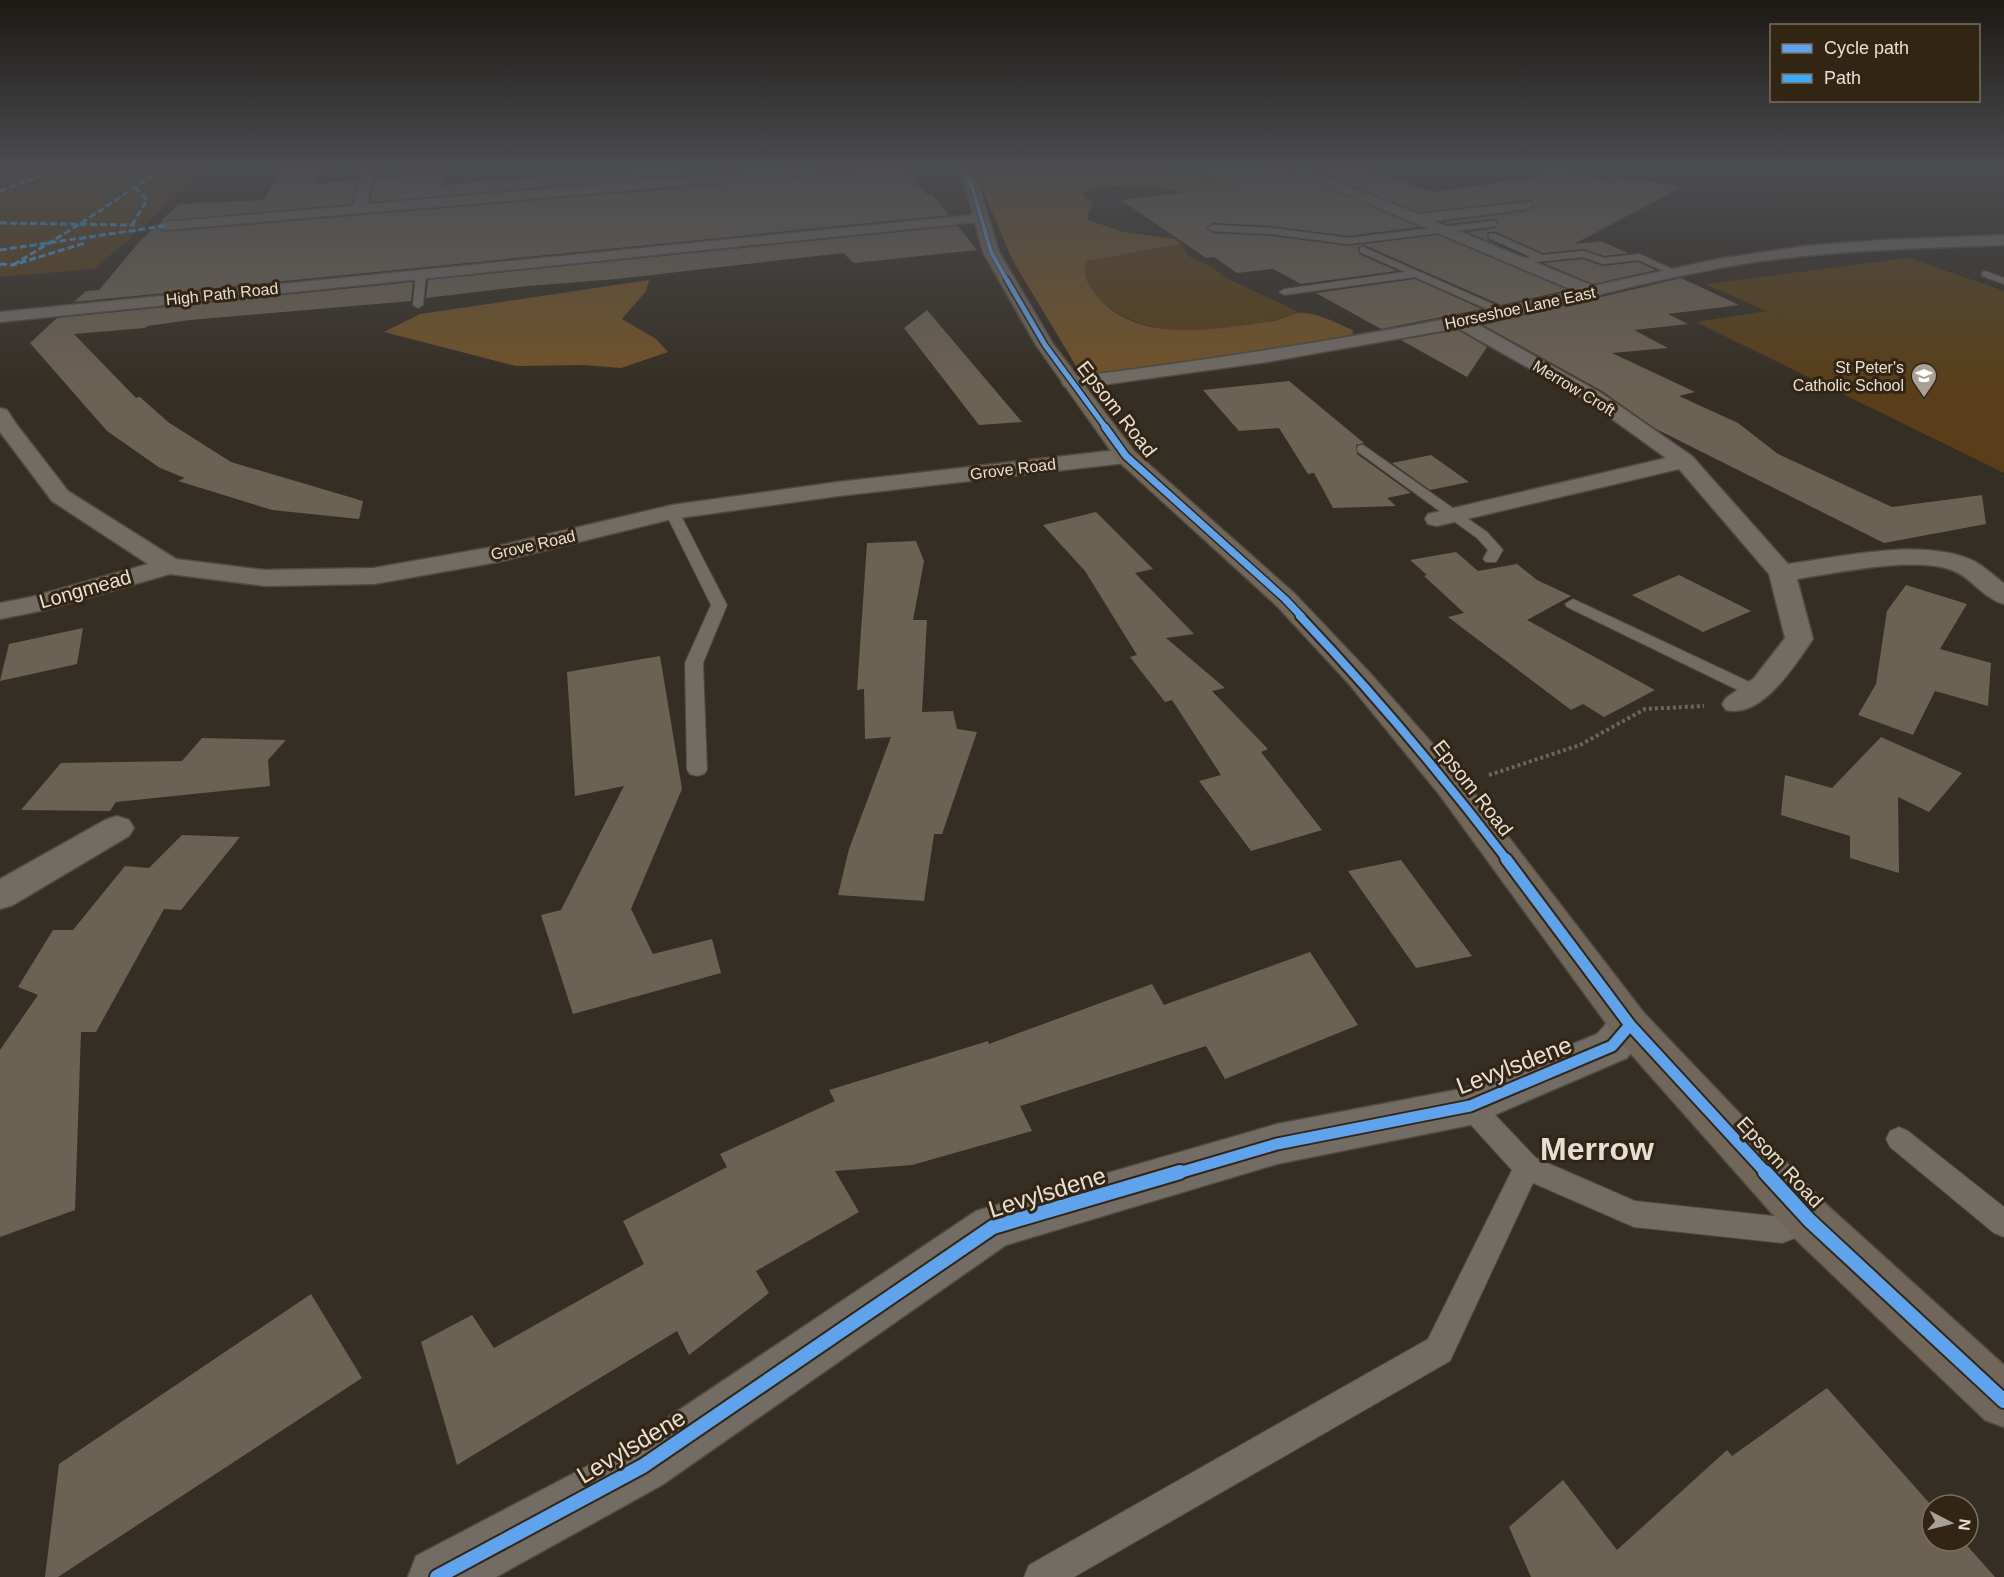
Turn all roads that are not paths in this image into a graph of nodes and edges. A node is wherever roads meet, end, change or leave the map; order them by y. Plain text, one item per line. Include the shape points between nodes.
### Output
1 (756, 241) edge
2 (988, 241) edge
3 (1469, 241) edge
4 (1502, 241) edge
5 (1993, 241) edge
6 (1363, 250) dead end
7 (1540, 257) junction
8 (1515, 261) junction
9 (1674, 272) junction
10 (421, 274) junction
11 (1415, 274) junction
12 (1985, 274) dead end
13 (2004, 281) edge
14 (1284, 292) dead end
15 (1592, 292) junction
16 (418, 305) dead end
17 (1502, 312) junction
18 (0, 317) edge
19 (1460, 322) junction
20 (1072, 383) junction
21 (0, 414) edge
22 (1363, 449) dead end
23 (1126, 456) junction
24 (1684, 461) junction
25 (672, 512) junction
26 (1446, 517) junction
27 (1491, 559) dead end
28 (169, 566) junction
29 (1782, 573) junction
30 (2004, 596) edge
31 (1574, 604) dead end
32 (0, 611) edge
33 (1745, 698) joint
34 (697, 770) dead end
35 (117, 828) dead end
36 (0, 896) edge
37 (1630, 1025) junction
38 (1470, 1106) junction
39 (1899, 1139) dead end
40 (1527, 1167) junction
41 (1809, 1220) junction
42 (2004, 1224) edge
43 (2004, 1401) edge
44 (437, 1577) edge
45 (1041, 1577) edge

1 - 10 street, High Path Road
2 - 20 main road, Epsom Road via 1045,345
3 - 8 street
4 - 7 lane
5 - 9 street, Horseshoe Lane East via 1803,251
6 - 11 lane
7 - 8 lane
7 - 9 lane via 1584,254 1603,261 1639,257
8 - 15 street
9 - 15 street, Horseshoe Lane East
10 - 16 lane
10 - 18 street, High Path Road
11 - 14 lane
11 - 17 lane
12 - 13 lane
15 - 17 street, Horseshoe Lane East
17 - 19 street, Horseshoe Lane East
19 - 20 street, Horseshoe Lane East via 1267,357
19 - 24 street, Merrow Croft via 1594,397
20 - 23 main road, Epsom Road
21 - 28 street, Grove Road via 60,496
22 - 26 lane
23 - 25 street, Grove Road
23 - 37 main road, Epsom Road via 1285,599 1359,678 1451,786
24 - 26 street
24 - 29 street, Merrow Croft
25 - 28 street, Grove Road via 498,554 374,576 265,578
25 - 34 lane via 719,605 694,663
26 - 27 lane via 1482,535 1496,550
28 - 32 street, Longmead
29 - 30 street via 1932,558 1962,566
29 - 33 street, Merrow Croft via 1799,639 1764,684
31 - 33 lane
35 - 36 street
37 - 38 street, Levylsdene via 1612,1046
37 - 41 main road, Epsom Road
38 - 40 lane, Levylsdene
38 - 44 street, Levylsdene via 1277,1144 993,1227 643,1466
39 - 42 lane
40 - 41 lane, Levylsdene via 1634,1214 1782,1230
40 - 45 lane via 1439,1350
41 - 43 main road, Epsom Road

